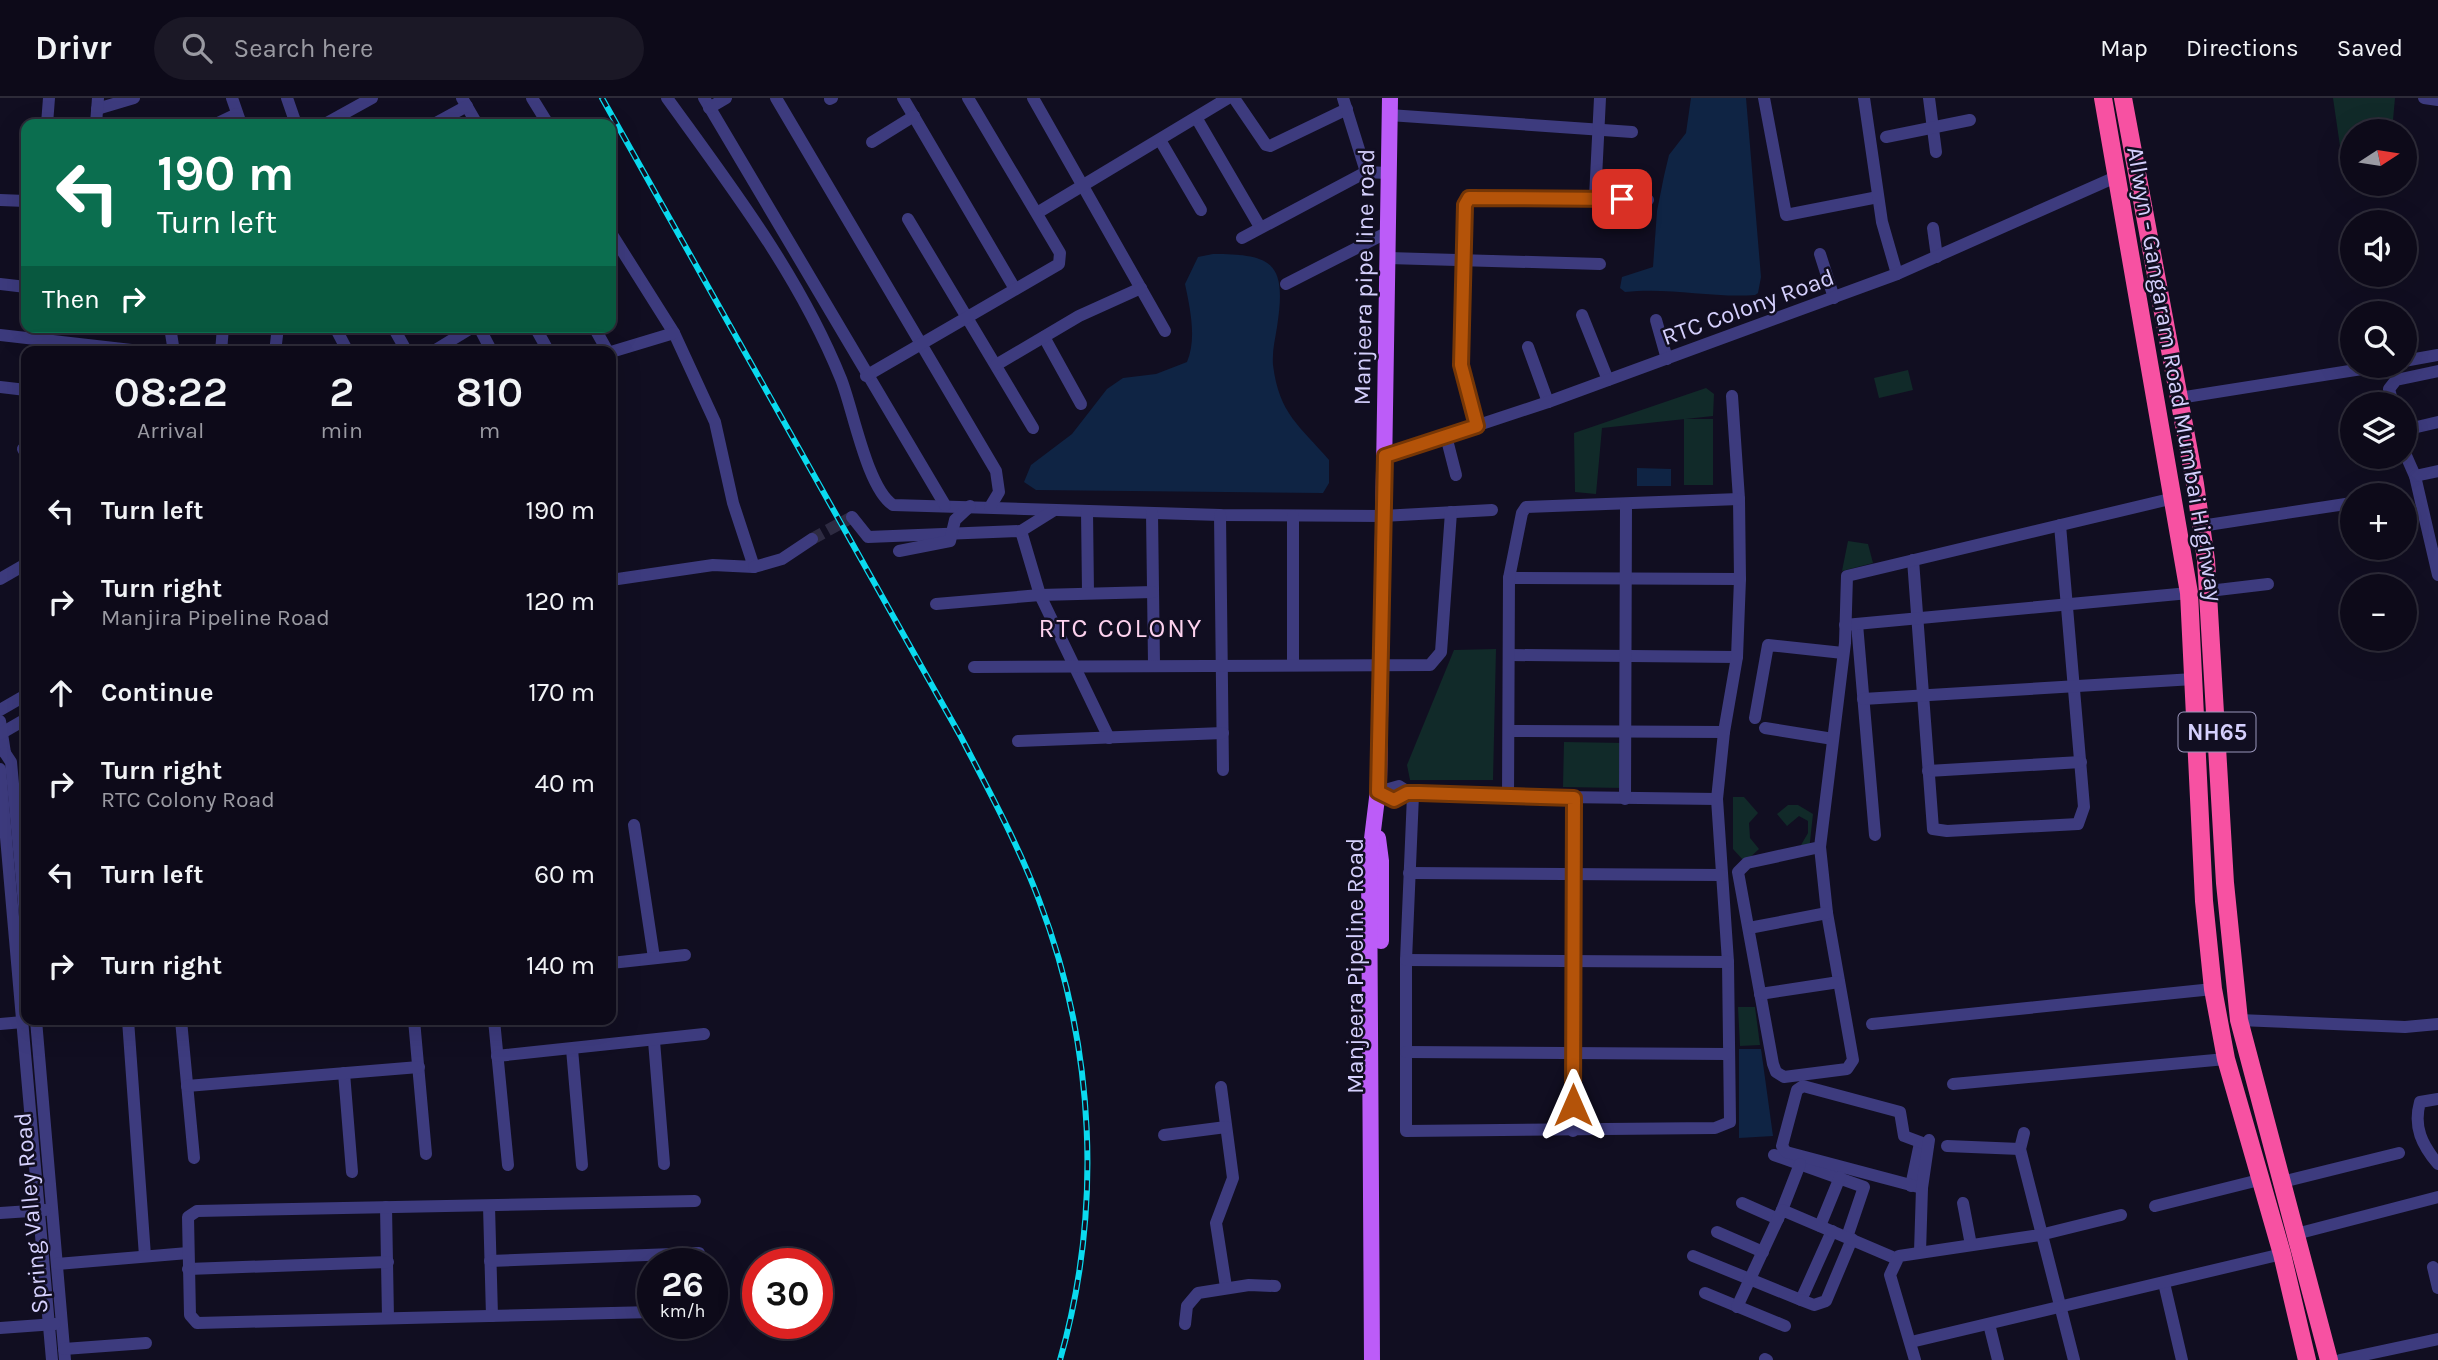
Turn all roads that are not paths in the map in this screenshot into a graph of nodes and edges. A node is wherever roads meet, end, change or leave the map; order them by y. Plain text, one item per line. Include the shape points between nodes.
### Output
1 (49, 98) edge
2 (134, 98) edge
3 (232, 98) edge
4 (286, 98) edge
5 (372, 98) edge
6 (531, 98) edge
7 (667, 98) edge
8 (726, 98) edge
9 (776, 98) edge
10 (903, 98) edge
11 (968, 98) edge
12 (1033, 98) edge
13 (1228, 98) edge
14 (1234, 98) edge
15 (1600, 98) edge
16 (1764, 98) edge
17 (1864, 98) edge
18 (1928, 98) edge
19 (2103, 98) edge
20 (2123, 98) edge
21 (2424, 98) edge
22 (2438, 100) edge
23 (464, 102) edge
24 (98, 103) edge
25 (706, 103) edge
26 (1345, 104) edge
27 (1390, 106) edge
28 (914, 116) junction
29 (47, 119) edge
30 (239, 119) edge
31 (294, 119) edge
32 (334, 119) edge
33 (441, 119) edge
34 (474, 119) edge
35 (545, 119) edge
36 (1197, 119) junction
37 (1970, 120) dead end
38 (1933, 127) junction
39 (1599, 129) junction
40 (1632, 132) dead end
41 (1886, 137) dead end
42 (1160, 140) junction
43 (872, 142) dead end
44 (1936, 152) dead end
45 (1366, 172) junction
46 (1387, 173) junction
47 (2118, 176) junction
48 (1084, 186) junction
49 (1878, 197) junction
50 (1595, 198) junction
51 (0, 200) edge
52 (1648, 200) dead end
53 (21, 201) edge
54 (1201, 211) dead end
55 (1037, 213) junction
56 (908, 219) dead end
57 (779, 227) junction
58 (1260, 228) junction
59 (1933, 228) dead end
60 (1388, 232) junction
61 (767, 237) junction
62 (1242, 238) dead end
63 (616, 241) edge
64 (795, 254) junction
65 (1820, 254) dead end
66 (1937, 257) junction
67 (1388, 258) junction
68 (1461, 260) junction
69 (783, 264) junction
70 (1600, 264) dead end
71 (1897, 274) junction
72 (0, 284) edge
73 (1286, 284) dead end
74 (21, 286) edge
75 (1141, 288) junction
76 (1015, 289) junction
77 (1834, 298) junction
78 (1582, 315) dead end
79 (967, 317) junction
80 (1656, 320) dead end
81 (1165, 331) dead end
82 (465, 333) edge
83 (674, 333) junction
84 (0, 335) edge
85 (1044, 337) junction
86 (921, 343) junction
87 (72, 346) edge
88 (443, 346) edge
89 (1528, 347) dead end
90 (616, 350) edge
91 (2438, 355) edge
92 (1667, 359) junction
93 (2417, 359) edge
94 (996, 365) junction
95 (2438, 371) edge
96 (2340, 372) edge
97 (866, 376) junction
98 (1608, 380) junction
99 (0, 387) edge
100 (21, 389) edge
101 (2390, 392) edge
102 (1732, 396) dead end
103 (2179, 398) junction
104 (1548, 402) junction
105 (1081, 404) dead end
106 (2438, 422) edge
107 (1477, 426) junction
108 (2417, 427) edge
109 (1033, 428) dead end
110 (1446, 436) junction
111 (1385, 456) junction
112 (2411, 469) edge
113 (2438, 471) edge
114 (1456, 475) dead end
115 (2414, 476) junction
116 (2174, 498) junction
117 (1740, 499) junction
118 (1626, 504) junction
119 (945, 505) junction
120 (2340, 505) edge
121 (970, 506) junction
122 (990, 507) junction
123 (1492, 510) dead end
124 (1053, 511) junction
125 (1087, 511) junction
126 (1451, 512) junction
127 (1152, 513) junction
128 (1220, 516) junction
129 (1293, 516) junction
130 (1382, 516) junction
131 (852, 517) dead end
132 (2438, 521) edge
133 (2424, 523) junction
134 (2060, 525) junction
135 (2201, 526) junction
136 (1021, 531) junction
137 (954, 533) junction
138 (812, 539) tunnel mouth
139 (899, 551) dead end
140 (1913, 560) junction
141 (21, 567) edge
142 (754, 567) junction
143 (2438, 572) edge
144 (1, 577) edge
145 (1509, 578) junction
146 (1625, 578) junction
147 (616, 579) edge
148 (1740, 579) junction
149 (2268, 584) dead end
150 (2209, 590) junction
151 (1153, 592) junction
152 (1088, 593) junction
153 (2189, 593) junction
154 (1040, 594) junction
155 (936, 604) dead end
156 (2067, 606) junction
157 (1917, 620) junction
158 (1851, 624) junction
159 (1843, 653) junction
160 (1510, 655) junction
161 (1625, 656) junction
162 (1737, 657) junction
163 (1154, 664) junction
164 (1293, 664) junction
165 (1221, 665) junction
166 (1382, 665) junction
167 (1076, 666) junction
168 (974, 667) dead end
169 (2194, 679) junction
170 (2074, 687) junction
171 (1921, 695) junction
172 (21, 698) edge
173 (1863, 699) junction
174 (0, 710) edge
175 (1755, 718) dead end
176 (21, 721) edge
177 (1765, 728) dead end
178 (1, 729) edge
179 (1509, 731) junction
180 (1625, 731) junction
181 (1724, 732) junction
182 (1223, 733) junction
183 (1109, 738) junction
184 (1833, 739) junction
185 (1018, 741) dead end
186 (2, 757) edge
187 (2081, 762) junction
188 (0, 769) edge
189 (1223, 770) dead end
190 (1928, 771) junction
191 (1381, 792) junction
192 (1410, 794) junction
193 (1508, 798) junction
194 (1574, 798) junction
195 (1625, 799) junction
196 (1717, 799) junction
197 (1376, 819) junction
198 (634, 825) dead end
199 (1875, 835) dead end
200 (1820, 846) junction
201 (2223, 847) junction
202 (2201, 848) junction
203 (21, 849) edge
204 (2202, 869) junction
205 (2224, 869) junction
206 (1409, 873) junction
207 (1574, 874) junction
208 (1721, 875) junction
209 (1827, 913) junction
210 (1749, 928) junction
211 (21, 934) edge
212 (685, 956) dead end
213 (654, 958) junction
214 (1406, 960) junction
215 (1574, 961) junction
216 (616, 962) edge
217 (1728, 962) junction
218 (1839, 982) junction
219 (2213, 989) junction
220 (1760, 995) junction
221 (2239, 1020) junction
222 (21, 1022) edge
223 (0, 1024) edge
224 (1872, 1024) dead end
225 (2438, 1024) edge
226 (32, 1025) edge
227 (32, 1025) edge
228 (128, 1025) edge
229 (181, 1025) edge
230 (415, 1025) edge
231 (494, 1025) edge
232 (704, 1034) dead end
233 (654, 1041) junction
234 (572, 1049) junction
235 (1406, 1052) junction
236 (1573, 1053) junction
237 (1728, 1054) junction
238 (497, 1055) junction
239 (2226, 1059) junction
240 (419, 1066) junction
241 (344, 1073) junction
242 (1954, 1084) dead end
243 (187, 1086) junction
244 (1221, 1087) dead end
245 (2438, 1099) edge
246 (1226, 1127) junction
247 (1573, 1131) junction
248 (2024, 1133) dead end
249 (1164, 1135) dead end
250 (1947, 1146) dead end
251 (2021, 1149) junction
252 (2433, 1152) edge
253 (2399, 1153) dead end
254 (426, 1154) dead end
255 (1774, 1155) dead end
256 (194, 1158) dead end
257 (664, 1164) dead end
258 (1800, 1164) junction
259 (2438, 1164) edge
260 (582, 1165) dead end
261 (508, 1166) dead end
262 (352, 1172) dead end
263 (1840, 1177) junction
264 (2259, 1180) junction
265 (2281, 1182) junction
266 (1917, 1187) junction
267 (2438, 1196) edge
268 (695, 1201) dead end
269 (1742, 1203) dead end
270 (1963, 1203) dead end
271 (489, 1206) junction
272 (2155, 1206) dead end
273 (386, 1207) junction
274 (52, 1209) junction
275 (38, 1210) junction
276 (0, 1213) edge
277 (1780, 1215) junction
278 (2121, 1215) dead end
279 (1826, 1229) junction
280 (1717, 1232) dead end
281 (2296, 1234) junction
282 (2040, 1235) junction
283 (1849, 1238) junction
284 (1972, 1245) junction
285 (1763, 1252) junction
286 (1920, 1252) junction
287 (2282, 1254) junction
288 (637, 1255) edge
289 (145, 1256) junction
290 (1693, 1256) dead end
291 (1897, 1259) junction
292 (188, 1261) junction
293 (490, 1261) junction
294 (388, 1262) junction
295 (2433, 1267) dead end
296 (57, 1268) junction
297 (1751, 1279) junction
298 (2164, 1283) junction
299 (1275, 1286) dead end
300 (1226, 1287) junction
301 (2438, 1288) edge
302 (1705, 1293) dead end
303 (1801, 1300) junction
304 (1737, 1307) junction
305 (2061, 1308) junction
306 (637, 1312) edge
307 (492, 1316) junction
308 (388, 1318) junction
309 (56, 1324) junction
310 (1185, 1324) dead end
311 (1989, 1324) junction
312 (1785, 1326) dead end
313 (0, 1328) edge
314 (2438, 1339) edge
315 (1911, 1342) junction
316 (146, 1343) dead end
317 (64, 1354) edge
318 (2378, 1356) edge
319 (52, 1360) edge
320 (1372, 1360) edge
321 (1380, 1360) edge
322 (1915, 1360) edge
323 (1998, 1360) edge
324 (2074, 1360) edge
325 (2182, 1360) edge
326 (2307, 1360) edge
327 (2329, 1360) edge
328 (2340, 1360) edge

1 - 29 street
2 - 24 street
3 - 30 street
4 - 31 street
5 - 32 street
6 - 35 street
7 - 61 street
8 - 25 street
9 - 86 street
10 - 28 street
11 - 55 street
12 - 48 street
13 - 36 street
14 - 26 street via 1270,146
15 - 39 street
16 - 49 street via 1786,215
17 - 49 street
18 - 38 street
19 - 47 highway, Allwyn - Gangaram Road Mumbai Highway / NH65
20 - 103 highway, Allwyn - Gangaram Road Mumbai Highway / NH65
21 - 22 street
23 - 33 street
23 - 34 street
25 - 57 street
26 - 45 street
27 - 39 street
27 - 46 main road, Manjeera pipe line road
28 - 43 street
28 - 76 street
36 - 42 street
36 - 58 street
37 - 38 street
38 - 41 street
38 - 44 street
39 - 40 street
39 - 50 street
42 - 48 street
42 - 54 street
45 - 46 street
45 - 58 street
46 - 60 main road, Manjeera pipe line road
47 - 66 street, RTC Colony Road
47 - 116 highway, Allwyn - Gangaram Road Mumbai Highway / NH65
48 - 55 street
48 - 75 street
49 - 71 street
50 - 52 street
50 - 68 street via 1469,198
51 - 53 street
55 - 76 street via 1061,258 1059,264
56 - 79 street
57 - 61 street
57 - 64 street
58 - 62 street
59 - 66 street
60 - 67 main road, Manjeera pipe line road
60 - 73 street
61 - 69 street
63 - 83 street
64 - 69 street
64 - 97 street
65 - 77 street
66 - 71 street, RTC Colony Road
67 - 68 street
67 - 111 main road, Manjeera pipe line road
68 - 70 street
68 - 107 street via 1461,374
69 - 119 street via 830,353 885,499 901,506
71 - 77 street, RTC Colony Road
72 - 74 street
75 - 81 street
75 - 85 street
76 - 79 street
77 - 92 street, RTC Colony Road
78 - 98 street
79 - 86 street
79 - 94 street
80 - 92 street
82 - 88 street
83 - 90 street
83 - 142 street via 715,422 733,503
84 - 87 street
85 - 94 street
85 - 105 street
86 - 97 street
86 - 122 street via 996,471 999,492
89 - 104 street
91 - 93 street
92 - 98 street, RTC Colony Road
94 - 109 street
95 - 101 street via 2396,380
96 - 103 street, Allwyn - Gangaram Road Mumbai Highway
97 - 119 street
98 - 104 street, RTC Colony Road
99 - 100 street
102 - 117 street
103 - 135 highway, Allwyn - Gangaram Road Mumbai Highway / NH65
104 - 107 street, RTC Colony Road
106 - 108 street
107 - 110 street, RTC Colony Road
110 - 111 street, RTC Colony Road
110 - 114 street
111 - 130 main road, Manjeera pipe line road
112 - 115 street
113 - 115 street
115 - 133 street
116 - 134 street
116 - 153 highway, Allwyn - Gangaram Road Mumbai Highway / NH65
117 - 118 street
117 - 148 street
118 - 145 street via 1527,507
118 - 146 street
119 - 121 street
120 - 135 street
121 - 122 street
121 - 137 street via 955,520
122 - 124 street
123 - 126 street
124 - 125 street
124 - 136 street
125 - 127 street
125 - 152 street
126 - 130 street
126 - 166 street via 1441,652 1430,665
127 - 128 street
127 - 151 street
128 - 129 street
128 - 165 street
129 - 130 street
129 - 164 street
130 - 166 main road, Manjeera pipe line road
131 - 137 street via 868,537
132 - 133 street
133 - 143 street
134 - 140 street
134 - 156 street
135 - 150 highway, Allwyn - Gangaram Road Mumbai Highway / NH65
136 - 137 street
136 - 154 street
137 - 139 street via 942,545
138 - 142 street via 782,559
140 - 157 street
140 - 158 street via 1847,576
141 - 144 street
142 - 147 street via 713,565
145 - 146 street
145 - 160 street
146 - 148 street
146 - 161 street
148 - 162 street
149 - 150 street
150 - 201 highway, Allwyn - Gangaram Road Mumbai Highway / NH65
151 - 152 street
151 - 163 street
152 - 154 street
153 - 156 street
153 - 169 highway, Allwyn - Gangaram Road Mumbai Highway / NH65
154 - 155 street
154 - 167 street
156 - 157 street
156 - 170 street
157 - 158 street
157 - 171 street
158 - 159 street
158 - 173 street
159 - 175 street via 1768,645
159 - 184 street
160 - 161 street
160 - 179 street
161 - 162 street
161 - 180 street
162 - 181 street
163 - 165 street
163 - 167 street
164 - 165 street
164 - 166 street
165 - 182 street
166 - 191 main road, Manjeera pipe line road
167 - 168 street
167 - 183 street
169 - 170 street
169 - 202 highway, Allwyn - Gangaram Road Mumbai Highway / NH65
170 - 171 street
170 - 187 street
171 - 173 street
171 - 190 street
172 - 174 street
173 - 199 street
176 - 178 street
177 - 184 street
178 - 186 street
179 - 180 street
179 - 193 street
180 - 181 street
180 - 195 street
181 - 196 street
182 - 183 street
182 - 189 street
183 - 185 street
184 - 200 street
186 - 203 street via 11,762
187 - 190 street
187 - 190 street via 2082,820 2070,826 1933,829
188 - 211 street, Spring Valley Road
191 - 192 street via 1399,786
191 - 197 main road, Manjeera pipe line road
192 - 193 street
192 - 206 street
193 - 194 street
194 - 195 street
194 - 207 street
195 - 196 street
196 - 208 street
197 - 320 main road, Manjeera Pipeline Road via 1369,863
197 - 321 main road, Manjeera Pipeline Road via 1381,861
198 - 213 street
200 - 209 street
200 - 210 street via 1742,866 1738,872
201 - 202 highway
201 - 205 highway, Allwyn - Gangaram Road Mumbai Highway / NH65
202 - 204 highway, Allwyn - Gangaram Road Mumbai Highway / NH65
204 - 205 highway
204 - 219 highway, Allwyn - Gangaram Road Mumbai Highway / NH65
205 - 221 highway, Allwyn - Gangaram Road Mumbai Highway / NH65
206 - 207 street
206 - 214 street
207 - 208 street
207 - 215 street
208 - 217 street
209 - 210 street
209 - 218 street
210 - 220 street
212 - 213 street
213 - 216 street
214 - 215 street
214 - 235 street
215 - 217 street
215 - 236 street
217 - 237 street
218 - 220 street
218 - 220 street via 1853,1060 1847,1069 1784,1077 1776,1072
219 - 224 street
219 - 239 highway, Allwyn - Gangaram Road Mumbai Highway / NH65
221 - 225 street via 2405,1027
221 - 265 highway, Allwyn - Gangaram Road Mumbai Highway / NH65
222 - 223 street
226 - 274 street, Spring Valley Road
227 - 275 street, Spring Valley Road
228 - 289 street
229 - 243 street
230 - 240 street
231 - 238 street
232 - 233 street
233 - 234 street
233 - 257 street
234 - 238 street
234 - 260 street
235 - 236 street
235 - 247 street via 1406,1131
236 - 237 street
236 - 247 street
237 - 247 street via 1730,1122 1722,1127
238 - 261 street
239 - 242 street
239 - 264 highway, Allwyn - Gangaram Road Mumbai Highway / NH65
240 - 241 street
240 - 254 street
241 - 243 street
241 - 262 street
243 - 256 street
244 - 246 street
245 - 252 street via 2420,1102 2415,1118
246 - 249 street
246 - 300 street via 1233,1178 1216,1223
248 - 251 street
250 - 251 street
251 - 282 street
252 - 259 street
253 - 265 street
255 - 258 street
258 - 263 street
258 - 277 street
263 - 279 street
263 - 283 street via 1864,1187
264 - 272 street
264 - 287 highway, Allwyn - Gangaram Road Mumbai Highway / NH65
265 - 281 highway, Allwyn - Gangaram Road Mumbai Highway / NH65
266 - 266 street via 1926,1143 1904,1136 1900,1112 1803,1086 1797,1090 1782,1146 1786,1152
266 - 286 street
267 - 281 street
268 - 271 street
269 - 277 street
270 - 284 street
271 - 273 street
271 - 293 street
273 - 292 street via 197,1211 188,1217
273 - 294 street
274 - 275 street
274 - 296 street, Spring Valley Road
275 - 276 street
275 - 309 street, Spring Valley Road
277 - 279 street
277 - 285 street
278 - 282 street
279 - 283 street
279 - 303 street
280 - 285 street
281 - 327 highway, Allwyn - Gangaram Road Mumbai Highway / NH65
282 - 284 street
282 - 305 street
283 - 291 street
283 - 303 street via 1826,1301 1814,1305
284 - 286 street
285 - 297 street
286 - 291 street
287 - 298 street
287 - 326 highway, Allwyn - Gangaram Road Mumbai Highway / NH65
288 - 293 street
289 - 292 street
289 - 296 street
290 - 297 street
291 - 315 street via 1890,1275
292 - 294 street
292 - 296 street
292 - 308 street via 190,1315 197,1323
293 - 307 street
294 - 308 street
295 - 301 street
296 - 309 street, Spring Valley Road
297 - 303 street
297 - 304 street
298 - 305 street
298 - 325 street
299 - 300 street
300 - 310 street via 1192,1297
302 - 304 street
304 - 312 street
305 - 311 street
305 - 324 street
306 - 307 street
307 - 308 street
309 - 313 street
309 - 317 street, Spring Valley Road
309 - 319 street, Spring Valley Road
311 - 315 street
311 - 323 street
314 - 318 street
315 - 322 street
316 - 317 street
318 - 328 street

